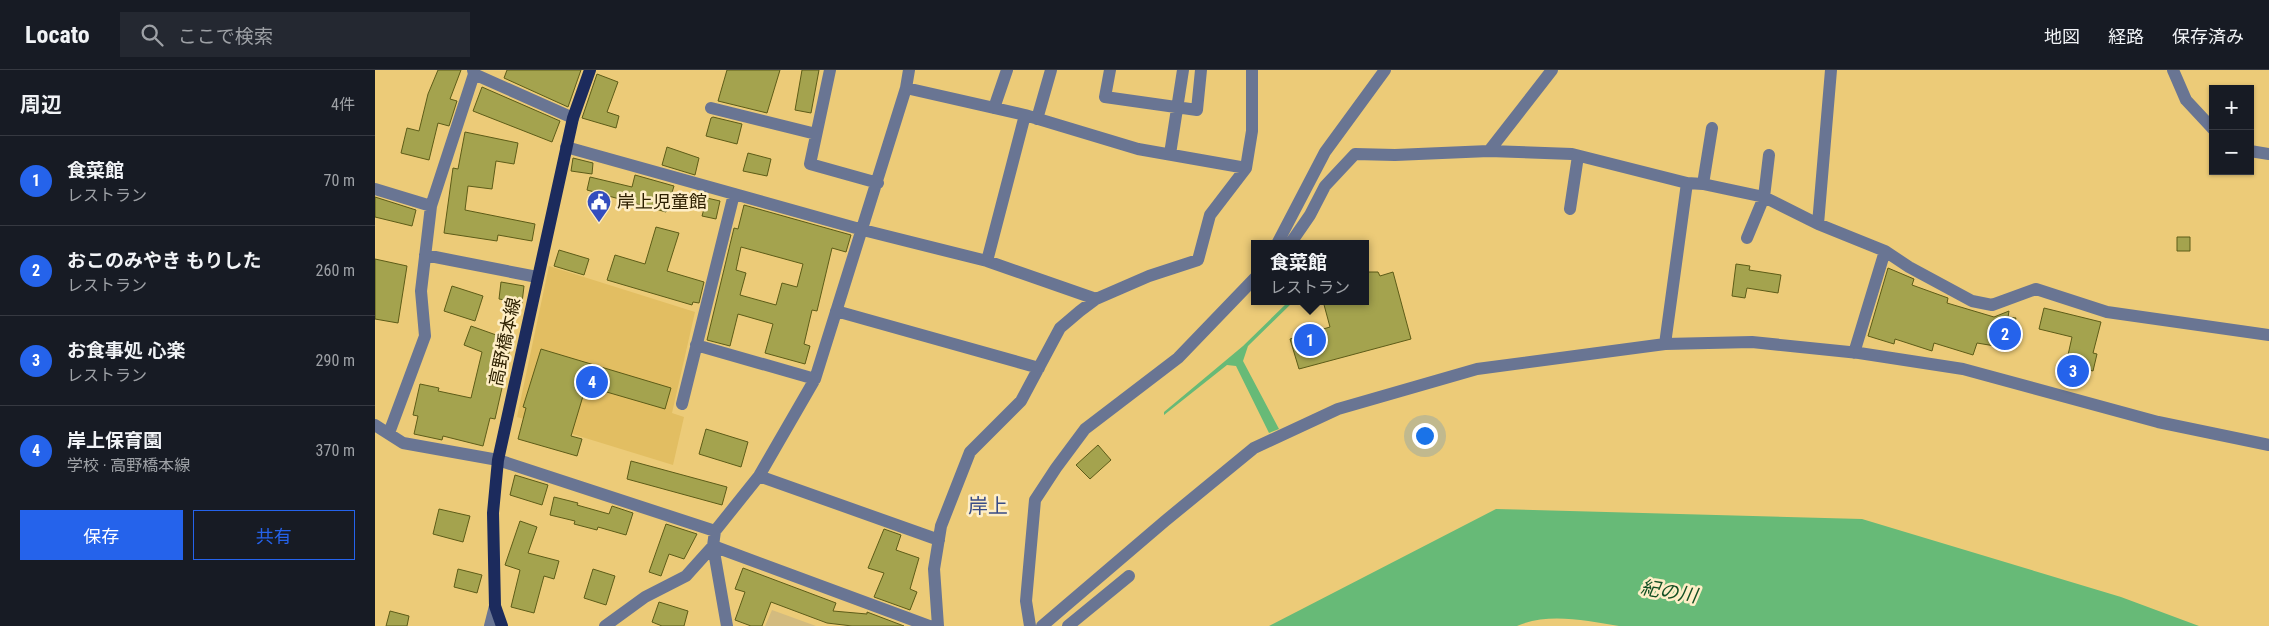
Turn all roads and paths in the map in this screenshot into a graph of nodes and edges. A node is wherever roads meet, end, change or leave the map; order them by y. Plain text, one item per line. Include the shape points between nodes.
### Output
1 (590, 70) edge
2 (831, 70) edge
3 (909, 70) edge
4 (1007, 70) edge
5 (1051, 70) edge
6 (1109, 70) edge
7 (1183, 70) edge
8 (1201, 70) edge
9 (1252, 70) edge
10 (1385, 70) edge
11 (1552, 70) edge
12 (1831, 70) edge
13 (2173, 70) edge
14 (474, 72) edge
15 (906, 88) junction
16 (711, 108) dead end
17 (994, 108) junction
18 (1177, 108) junction
19 (1031, 117) junction
20 (573, 118) junction
21 (2209, 125) edge
22 (1712, 128) dead end
23 (816, 134) junction
24 (566, 147) junction
25 (1489, 151) junction
26 (2254, 152) edge
27 (1170, 154) junction
28 (2269, 154) edge
29 (1769, 155) dead end
30 (1578, 156) junction
31 (1245, 168) junction
32 (878, 183) junction
33 (1687, 183) junction
34 (1703, 184) junction
35 (375, 189) edge
36 (734, 194) junction
37 (1764, 197) junction
38 (431, 206) junction
39 (1570, 209) dead end
40 (1818, 224) junction
41 (863, 230) junction
42 (1747, 238) dead end
43 (1279, 240) edge
44 (1293, 240) edge
45 (1885, 251) junction
46 (425, 255) junction
47 (987, 262) junction
48 (537, 277) junction
49 (1251, 282) edge
50 (1096, 299) junction
51 (836, 311) junction
52 (2269, 335) edge
53 (1665, 344) junction
54 (696, 346) junction
55 (1854, 353) junction
56 (1039, 368) junction
57 (815, 379) junction
58 (681, 404) dead end
59 (375, 425) edge
60 (389, 433) junction
61 (2269, 444) edge
62 (498, 460) junction
63 (759, 476) junction
64 (715, 531) junction
65 (939, 540) junction
66 (713, 546) junction
67 (1129, 576) dead end
68 (495, 606) junction
69 (490, 626) edge
70 (502, 626) edge
71 (605, 626) edge
72 (727, 626) edge
73 (929, 626) edge
74 (938, 626) edge
75 (1030, 626) edge
76 (1042, 626) edge
77 (1068, 626) edge

1 - 20 main road, 高野橋本線
2 - 23 street
3 - 15 street
4 - 17 street
5 - 19 street
6 - 18 street via 1105,97
7 - 18 street
8 - 18 street via 1197,110
9 - 31 street via 1252,131
10 - 43 street via 1325,152
11 - 25 street
12 - 40 street
13 - 21 street via 2186,100
14 - 20 street
14 - 38 street
15 - 17 street
15 - 32 street
16 - 23 street
17 - 19 street
18 - 27 street
19 - 27 street
19 - 47 street
20 - 24 main road, 高野橋本線
22 - 34 street
23 - 32 street via 810,164
24 - 36 street
24 - 48 main road, 高野橋本線
25 - 30 street
25 - 44 street via 1355,154 1325,186
26 - 28 street
27 - 31 street
29 - 37 street
30 - 33 street
30 - 39 street
31 - 50 street via 1210,215 1198,260 1149,276
32 - 41 street
33 - 34 street
33 - 53 street
34 - 37 street
35 - 38 street
36 - 41 street
36 - 54 street
37 - 40 street
37 - 42 street
38 - 46 street
40 - 45 street
41 - 47 street
41 - 51 street
45 - 52 street via 1972,301 1992,305 2036,289 2107,312
45 - 55 street
46 - 48 street
46 - 60 street via 421,291 425,336
47 - 50 street
48 - 62 main road, 高野橋本線
49 - 75 street via 1178,358 1085,429 1035,500 1026,601
50 - 56 street via 1060,328
51 - 56 street
51 - 57 street
53 - 55 street via 1752,342
53 - 76 street via 1477,369 1338,409 1255,448
54 - 57 street
54 - 58 street
55 - 61 street via 1963,369 2158,422
56 - 65 street via 1021,401 971,452 941,526
57 - 63 street
59 - 60 street
60 - 62 street via 403,443
62 - 64 street
62 - 68 main road, 高野橋本線 via 493,513
63 - 64 street
63 - 65 street
64 - 66 street
65 - 74 street via 934,569
66 - 71 street via 686,576 645,597
66 - 72 street
66 - 73 street
67 - 77 street
68 - 69 street
68 - 70 main road, 高野橋本線

